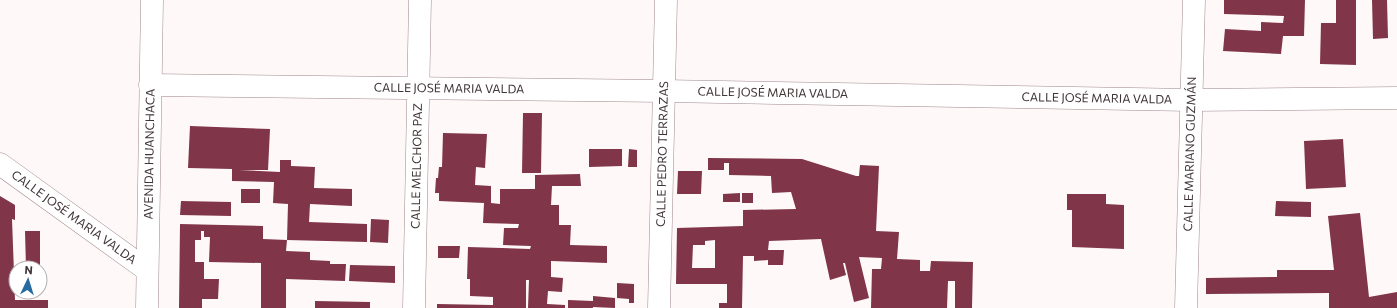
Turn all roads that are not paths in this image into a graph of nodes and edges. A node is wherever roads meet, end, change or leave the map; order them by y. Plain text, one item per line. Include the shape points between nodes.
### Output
1 (152, 0) edge
2 (420, 0) edge
3 (666, 0) edge
4 (1194, 0) edge
5 (150, 85) junction
6 (417, 89) junction
7 (664, 91) junction
8 (1397, 98) edge
9 (1191, 100) junction
10 (0, 164) edge
11 (147, 270) junction
12 (147, 308) edge
13 (414, 308) edge
14 (659, 308) edge
15 (1186, 308) edge

1 - 5 street, AVENIDA HUANCHACA
2 - 6 street, CALLE MELCHOR PAZ
3 - 7 street, CALLE PEDRO TERRAZAS
4 - 9 street, CALLE MARIANO GUZMÁN
5 - 6 street, CALLE JOSÉ MARIA VALDA
5 - 11 street, AVENIDA HUANCHACA
6 - 7 street, CALLE JOSÉ MARIA VALDA
6 - 13 street, CALLE MELCHOR PAZ
7 - 9 street, CALLE JOSÉ MARIA VALDA
7 - 14 street, CALLE PEDRO TERRAZAS
8 - 9 street, CALLE JOSÉ MARIA VALDA
9 - 15 street, CALLE MARIANO GUZMÁN
10 - 11 street, CALLE JOSÉ MARIA VALDA
11 - 12 street, AVENIDA HUANCHACA

